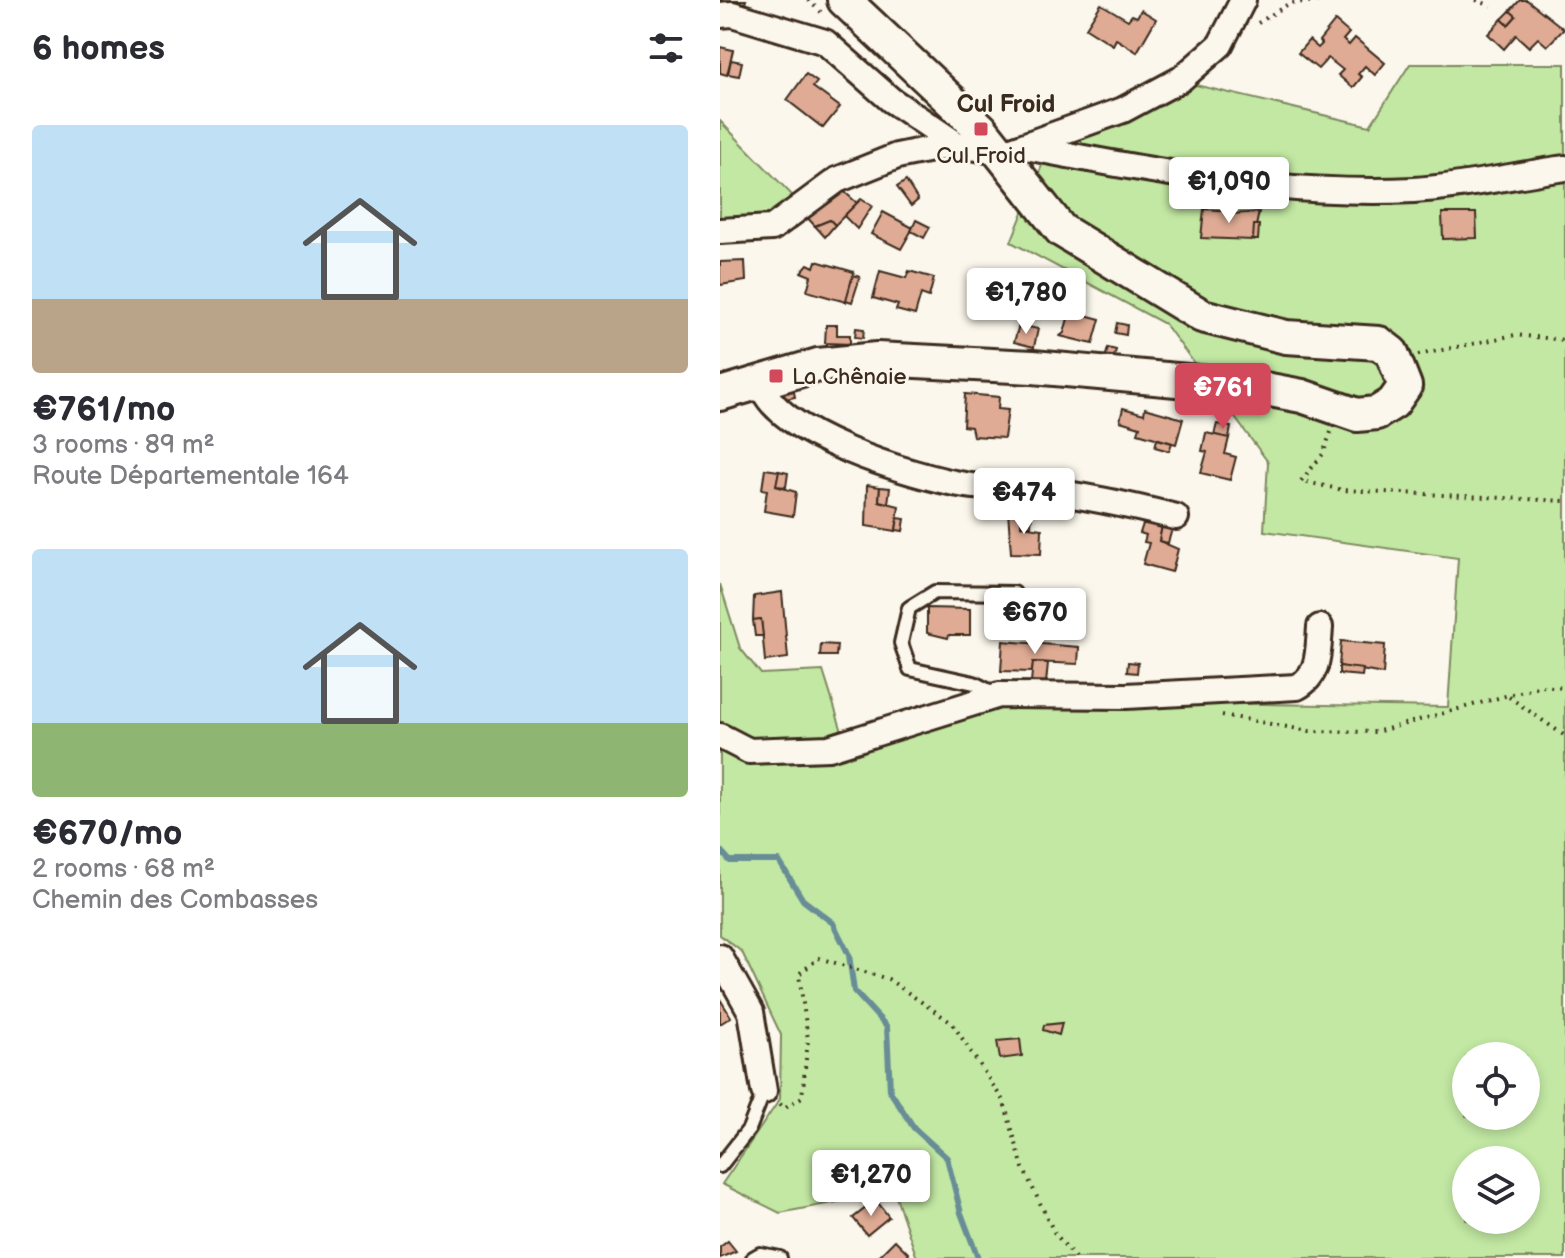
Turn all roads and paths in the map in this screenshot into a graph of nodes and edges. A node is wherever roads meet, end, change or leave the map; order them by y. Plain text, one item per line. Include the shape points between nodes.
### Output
1 (844, 0) edge
2 (1243, 0) edge
3 (1336, 0) edge
4 (1476, 0) edge
5 (1491, 6) dead end
6 (720, 15) edge
7 (1231, 23) junction
8 (956, 144) junction
9 (1014, 150) junction
10 (1565, 168) edge
11 (720, 231) edge
12 (1565, 340) edge
13 (1396, 361) junction
14 (761, 380) junction
15 (720, 394) edge
16 (1338, 411) junction
17 (1565, 501) edge
18 (1176, 517) dead end
19 (1014, 593) dead end
20 (1320, 627) dead end
21 (1565, 688) edge
22 (998, 695) junction
23 (1509, 697) junction
24 (1217, 714) dead end
25 (720, 736) edge
26 (1565, 736) edge
27 (720, 957) edge
28 (764, 1091) junction
29 (720, 1166) edge
30 (753, 1258) edge
31 (780, 1258) edge
32 (1075, 1258) edge

1 - 9 street
2 - 7 street
3 - 7 path via 1290,3 1258,23
4 - 5 path
6 - 8 street via 825,42 891,100
7 - 9 street via 1220,45 1181,79 1123,110
8 - 9 street
8 - 11 street via 897,156 837,180 772,228
9 - 10 street via 1285,188 1415,190
9 - 13 street via 1029,193 1061,230 1202,316 1286,337 1379,343
12 - 13 path via 1515,335
13 - 16 street via 1405,386 1393,403 1377,413
14 - 15 street
14 - 16 street via 818,365 877,359 1033,367 1254,387 1302,396
14 - 18 street via 762,390 783,415 838,446 906,470 964,485 1044,491
16 - 17 path via 1323,454 1301,481 1358,491
19 - 22 lane via 935,592 909,608 901,643 910,669 974,683
20 - 22 street via 1314,672 1297,687 1126,696
21 - 23 path via 1541,686
22 - 25 street via 829,748 749,751
23 - 24 path via 1376,732 1309,731
23 - 26 path
27 - 28 street via 751,1012
28 - 29 lane via 749,1129
28 - 32 path via 784,1108 802,1097 808,1040 799,974 819,958 888,979 952,1023 1004,1102 1023,1168 1054,1232
30 - 31 lane

